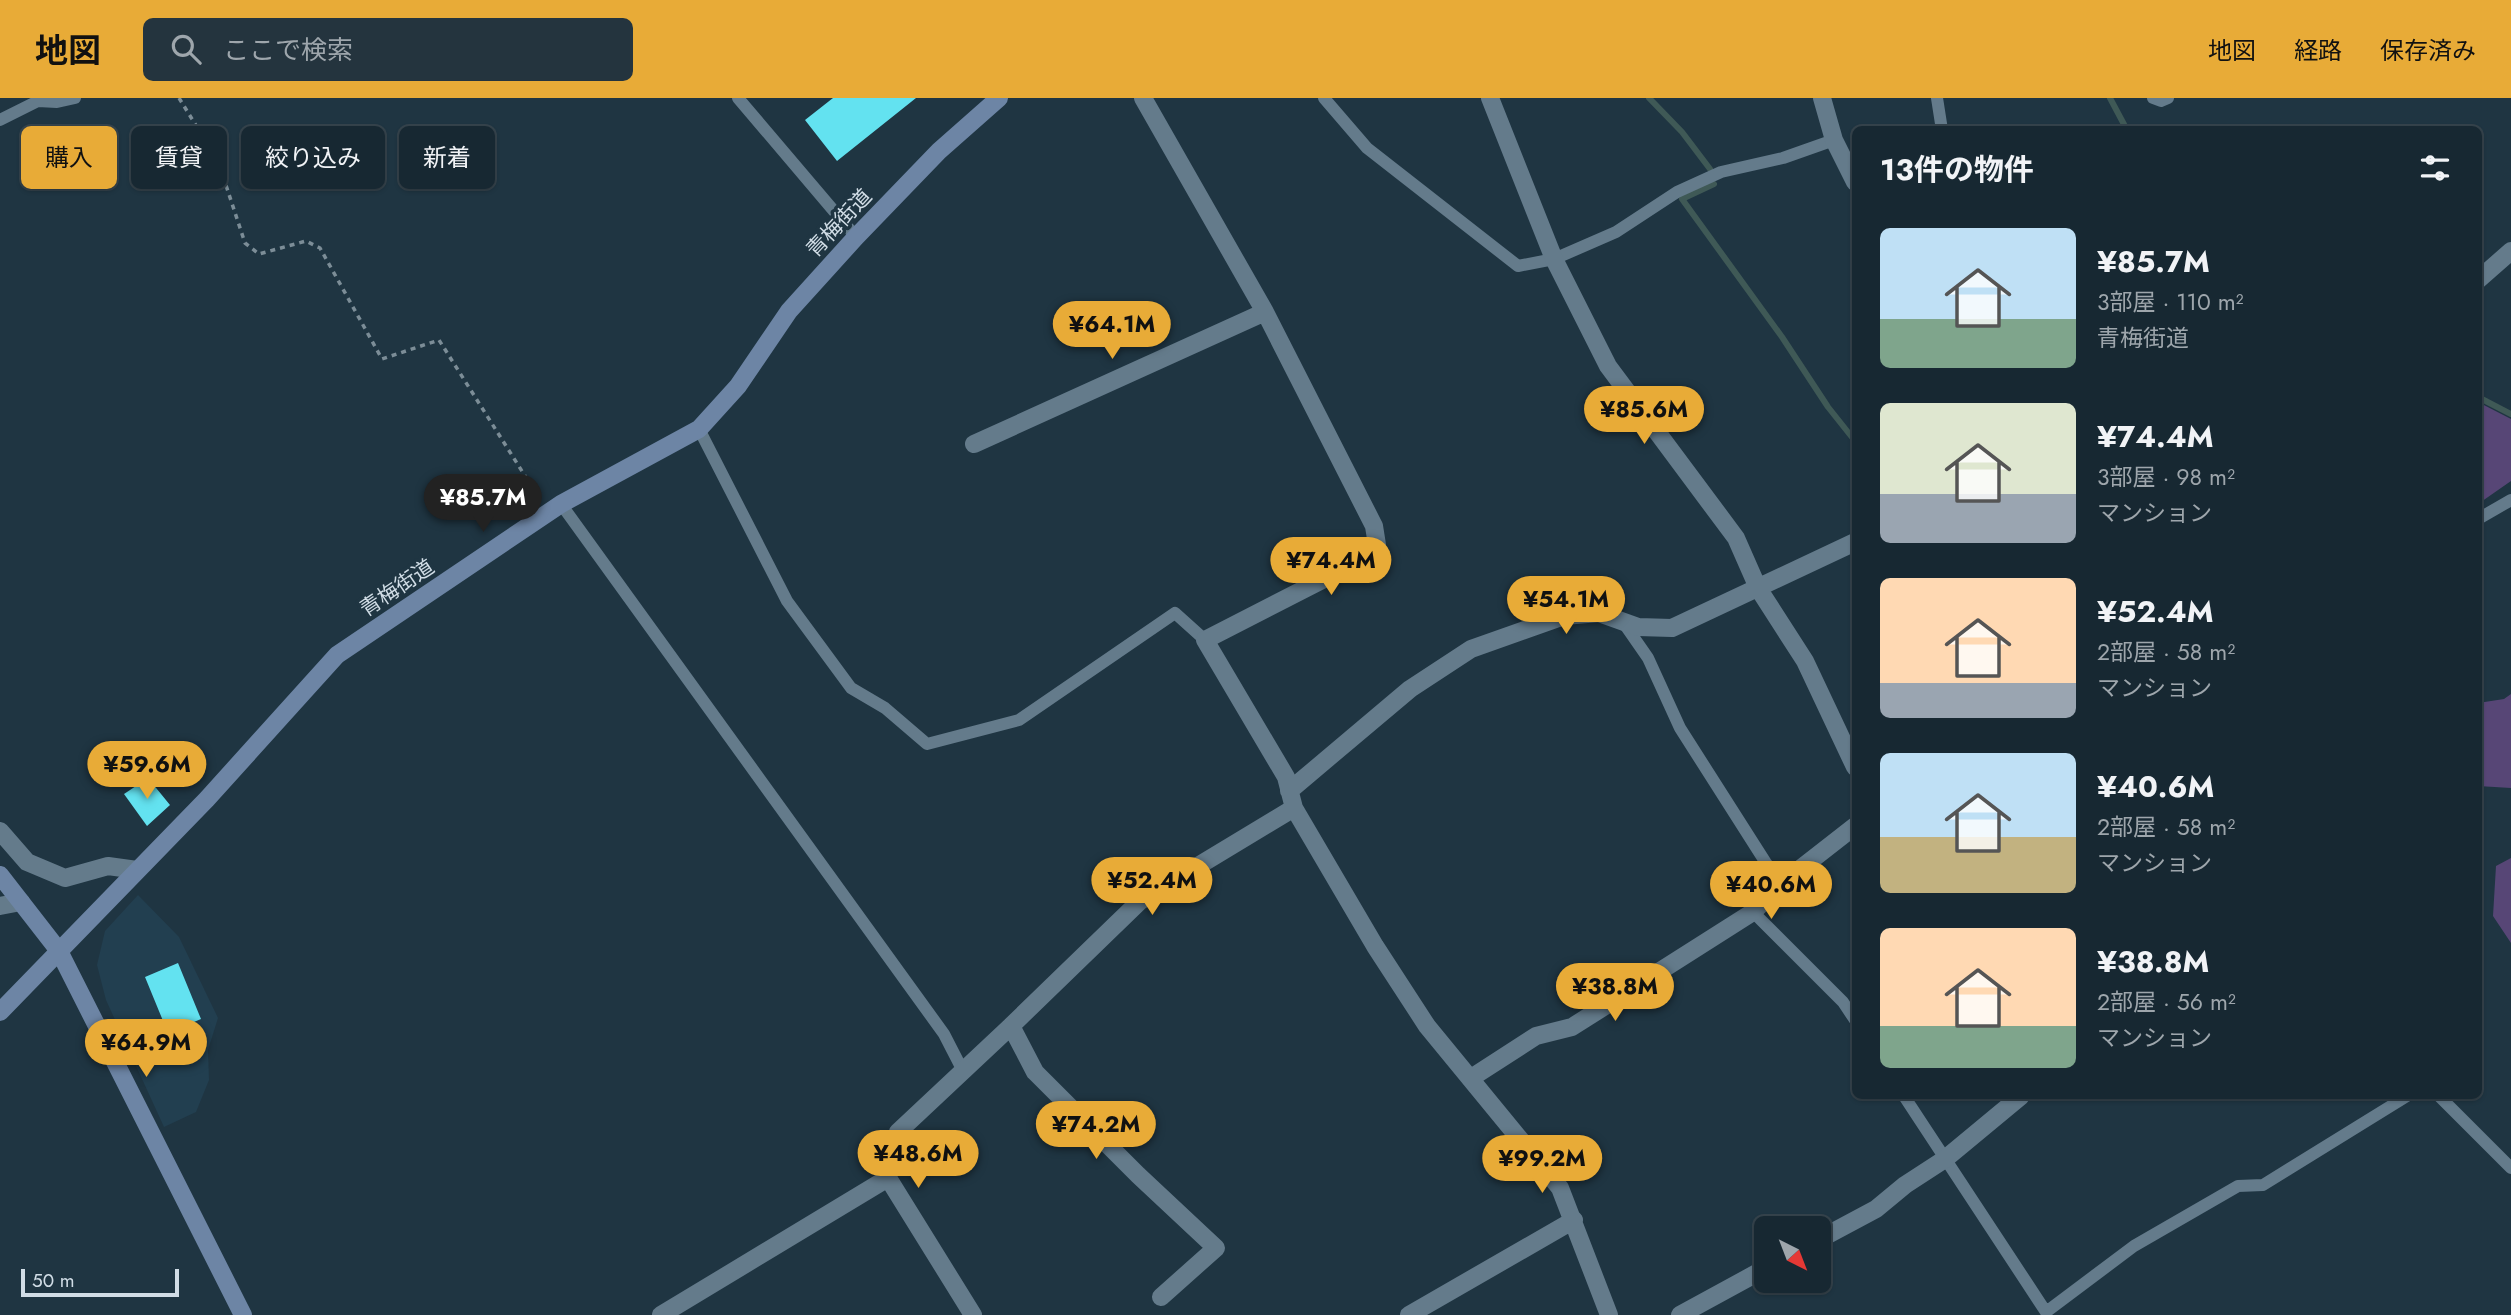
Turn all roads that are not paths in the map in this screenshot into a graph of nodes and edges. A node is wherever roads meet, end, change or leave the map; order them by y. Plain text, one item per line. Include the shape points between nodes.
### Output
1 (75, 98) edge
2 (738, 98) edge
3 (999, 98) edge
4 (1143, 98) edge
5 (1324, 98) edge
6 (1490, 98) edge
7 (1822, 98) edge
8 (1937, 98) edge
9 (2153, 98) edge
10 (2168, 98) edge
11 (0, 120) edge
12 (1941, 126) edge
13 (1834, 140) junction
14 (1852, 176) edge
15 (856, 237) junction
16 (2511, 251) edge
17 (1554, 259) junction
18 (2482, 276) edge
19 (1265, 312) junction
20 (699, 429) junction
21 (974, 444) dead end
22 (2511, 499) edge
23 (554, 508) junction
24 (2482, 517) edge
25 (1852, 543) edge
26 (1758, 588) junction
27 (1623, 622) junction
28 (1205, 640) junction
29 (1852, 761) edge
30 (1289, 790) junction
31 (1294, 808) junction
32 (1852, 828) edge
33 (0, 831) edge
34 (137, 870) junction
35 (0, 875) edge
36 (1782, 883) junction
37 (21, 902) junction
38 (0, 906) edge
39 (1753, 912) junction
40 (59, 951) junction
41 (0, 1012) edge
42 (1852, 1016) edge
43 (1011, 1026) junction
44 (963, 1071) junction
45 (1471, 1077) junction
46 (1906, 1099) edge
47 (2017, 1099) edge
48 (2402, 1099) edge
49 (2442, 1099) edge
50 (1945, 1158) junction
51 (2511, 1168) edge
52 (888, 1178) junction
53 (1574, 1220) junction
54 (1831, 1233) edge
55 (1754, 1275) edge
56 (1161, 1297) dead end
57 (1414, 1313) edge
58 (243, 1315) edge
59 (661, 1315) edge
60 (973, 1315) edge
61 (1609, 1315) edge
62 (1680, 1315) edge

1 - 11 lane via 38,101
2 - 15 lane
3 - 15 main road, 青梅街道 via 939,151
4 - 19 street
5 - 17 lane via 1367,148 1518,266
6 - 17 street
7 - 13 street
8 - 12 lane
9 - 10 lane
13 - 14 street
13 - 17 lane via 1721,172 1678,192 1616,232
15 - 20 main road, 青梅街道 via 789,311 738,386
16 - 18 street
17 - 26 street via 1608,366 1736,538
19 - 21 street
19 - 28 street via 1374,526 1377,545 1369,556
20 - 23 main road, 青梅街道
20 - 28 lane via 787,601 850,688 885,708 927,744 1019,720 1175,613
22 - 24 lane
23 - 34 main road, 青梅街道 via 337,655
23 - 44 lane via 944,1034
25 - 26 street
26 - 27 street via 1672,628
26 - 29 street via 1805,661
27 - 30 street via 1599,613 1564,616 1471,649 1410,689
27 - 36 lane via 1648,658 1680,728
28 - 30 street via 1286,777
30 - 31 street
31 - 43 street via 1140,901
31 - 45 street via 1427,1026
32 - 36 street
33 - 34 street via 27,862 65,878 107,866
34 - 40 main road, 青梅街道
35 - 37 main road
36 - 39 street
37 - 38 street
37 - 40 main road
39 - 42 lane
39 - 45 street via 1572,1027 1536,1036
40 - 41 main road, 青梅街道
40 - 58 main road
43 - 44 street
43 - 56 street via 1035,1072 1216,1248
44 - 52 street via 898,1132
45 - 53 street via 1560,1188
46 - 50 lane
47 - 50 street
48 - 50 lane via 2263,1185 2238,1186 2134,1246 2046,1312
49 - 51 lane
50 - 54 street via 1877,1209
52 - 59 street
52 - 60 street
53 - 57 street
53 - 61 street
55 - 62 street

